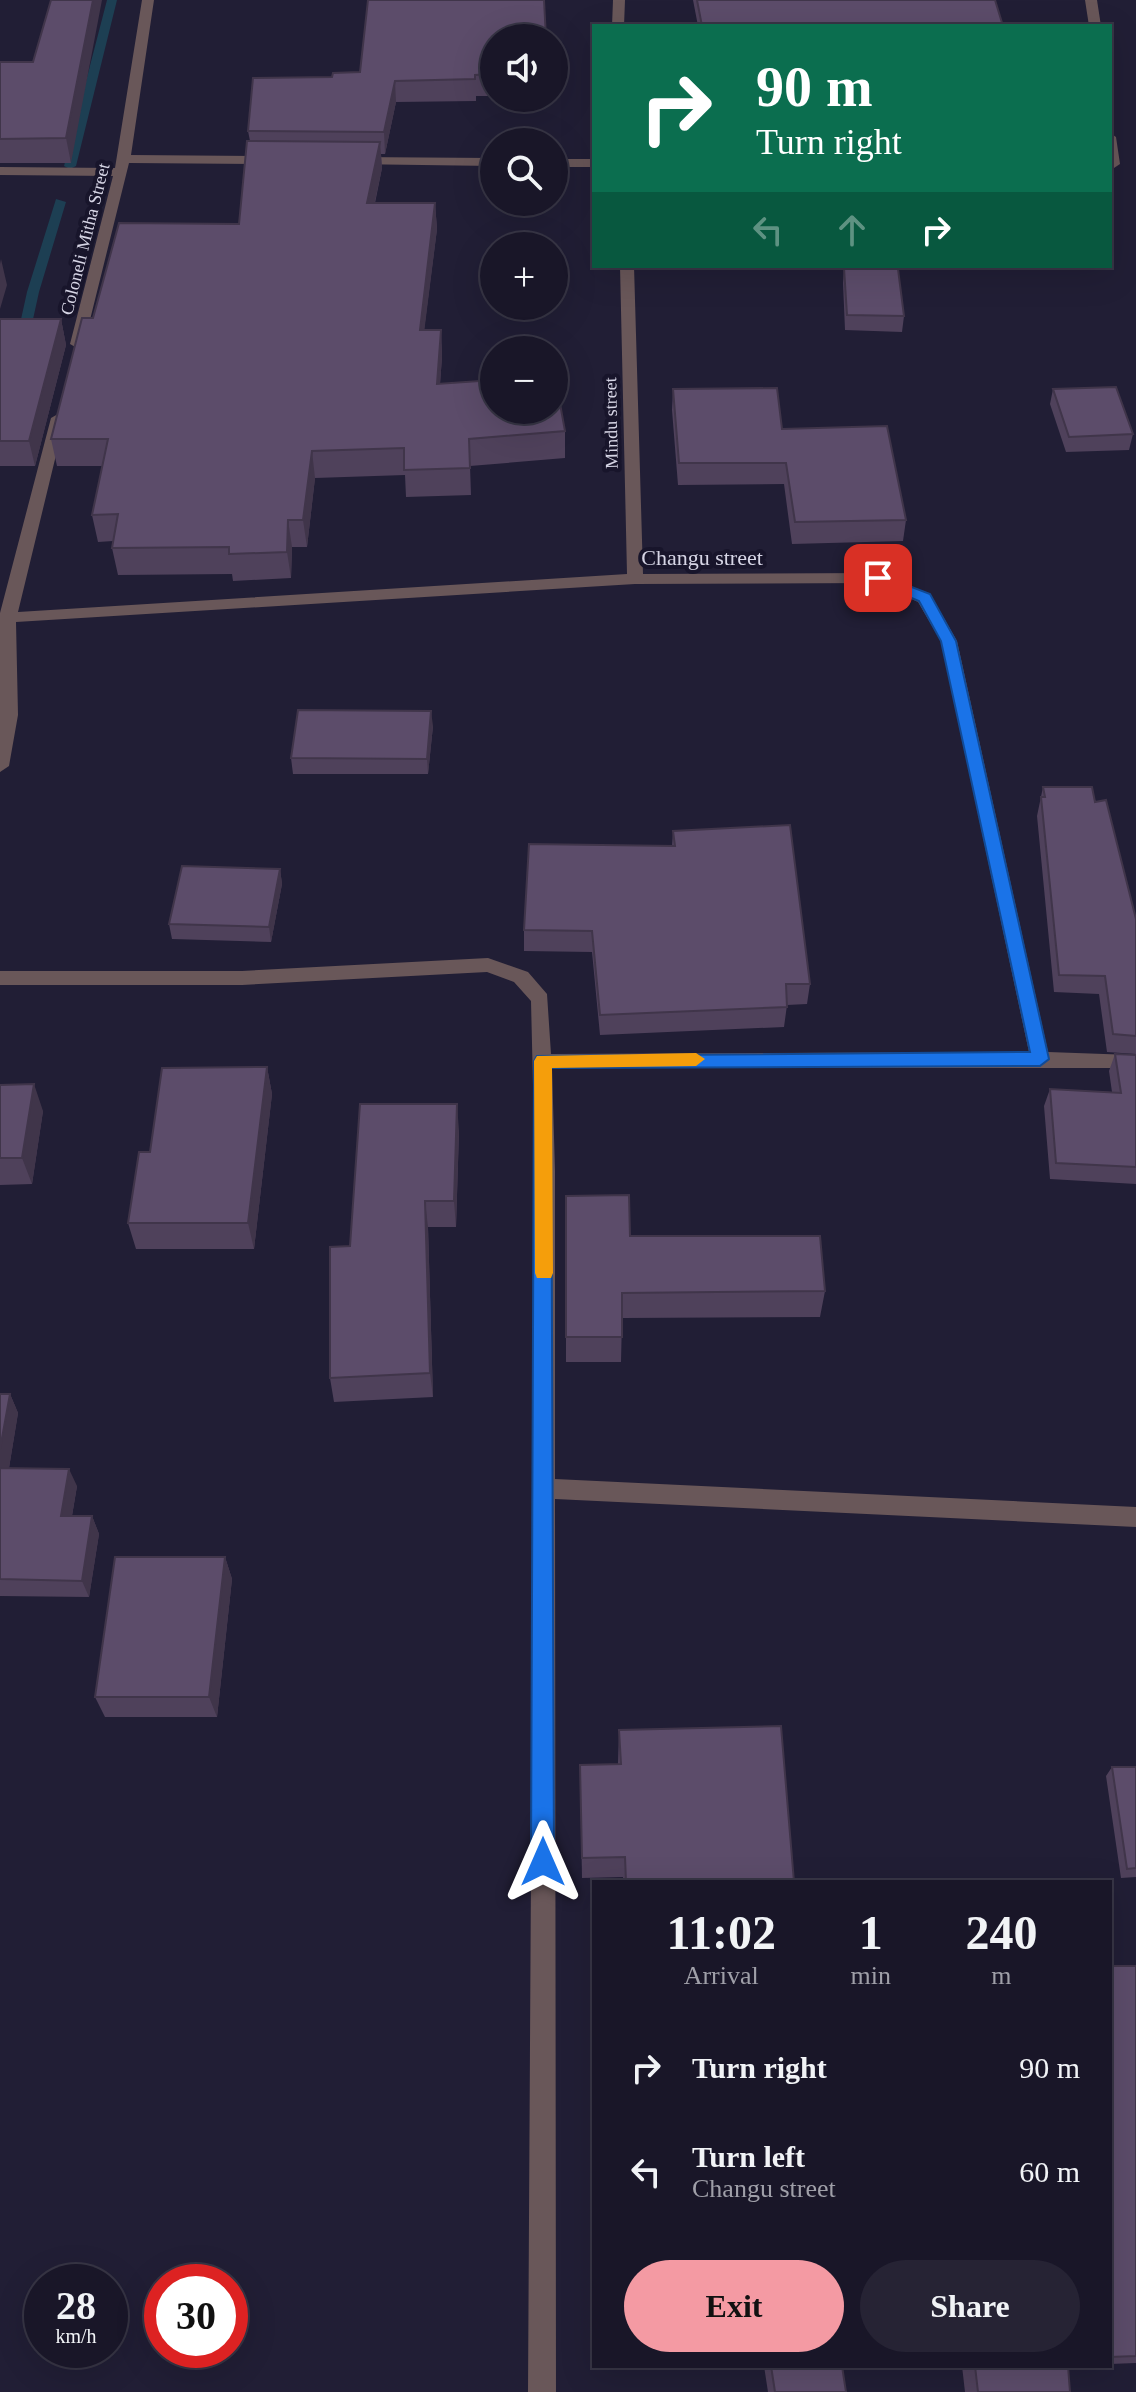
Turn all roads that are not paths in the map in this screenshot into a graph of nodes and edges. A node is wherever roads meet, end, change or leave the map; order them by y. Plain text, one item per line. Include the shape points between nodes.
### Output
1 (148, 0) edge
2 (619, 0) edge
3 (1091, 0) edge
4 (618, 24) edge
5 (1095, 24) edge
6 (1112, 150) edge
7 (278, 160) edge
8 (340, 161) edge
9 (480, 162) edge
10 (568, 163) edge
11 (592, 163) edge
12 (1114, 164) dead end
13 (122, 166) junction
14 (0, 171) edge
15 (627, 268) edge
16 (74, 356) edge
17 (62, 402) edge
18 (635, 579) junction
19 (4, 618) edge
20 (0, 766) edge
21 (0, 978) edge
22 (1040, 1059) junction
23 (543, 1061) junction
24 (1132, 1062) edge
25 (543, 1488) junction
26 (1136, 1517) edge
27 (542, 2392) edge

1 - 13 street, Coloneli Mitha Street
2 - 4 street
3 - 5 street
6 - 12 street
7 - 13 street
8 - 9 street
10 - 11 street
13 - 14 street
13 - 16 street, Coloneli Mitha Street
15 - 18 street, Mindu street
17 - 19 street
18 - 19 street, Changu street
18 - 22 street, Changu street via 878,578 924,598 949,641
19 - 20 street via 10,715
21 - 23 street via 242,978 488,965 521,977 540,999
22 - 23 street
22 - 24 street
23 - 25 street
25 - 26 street
25 - 27 street

